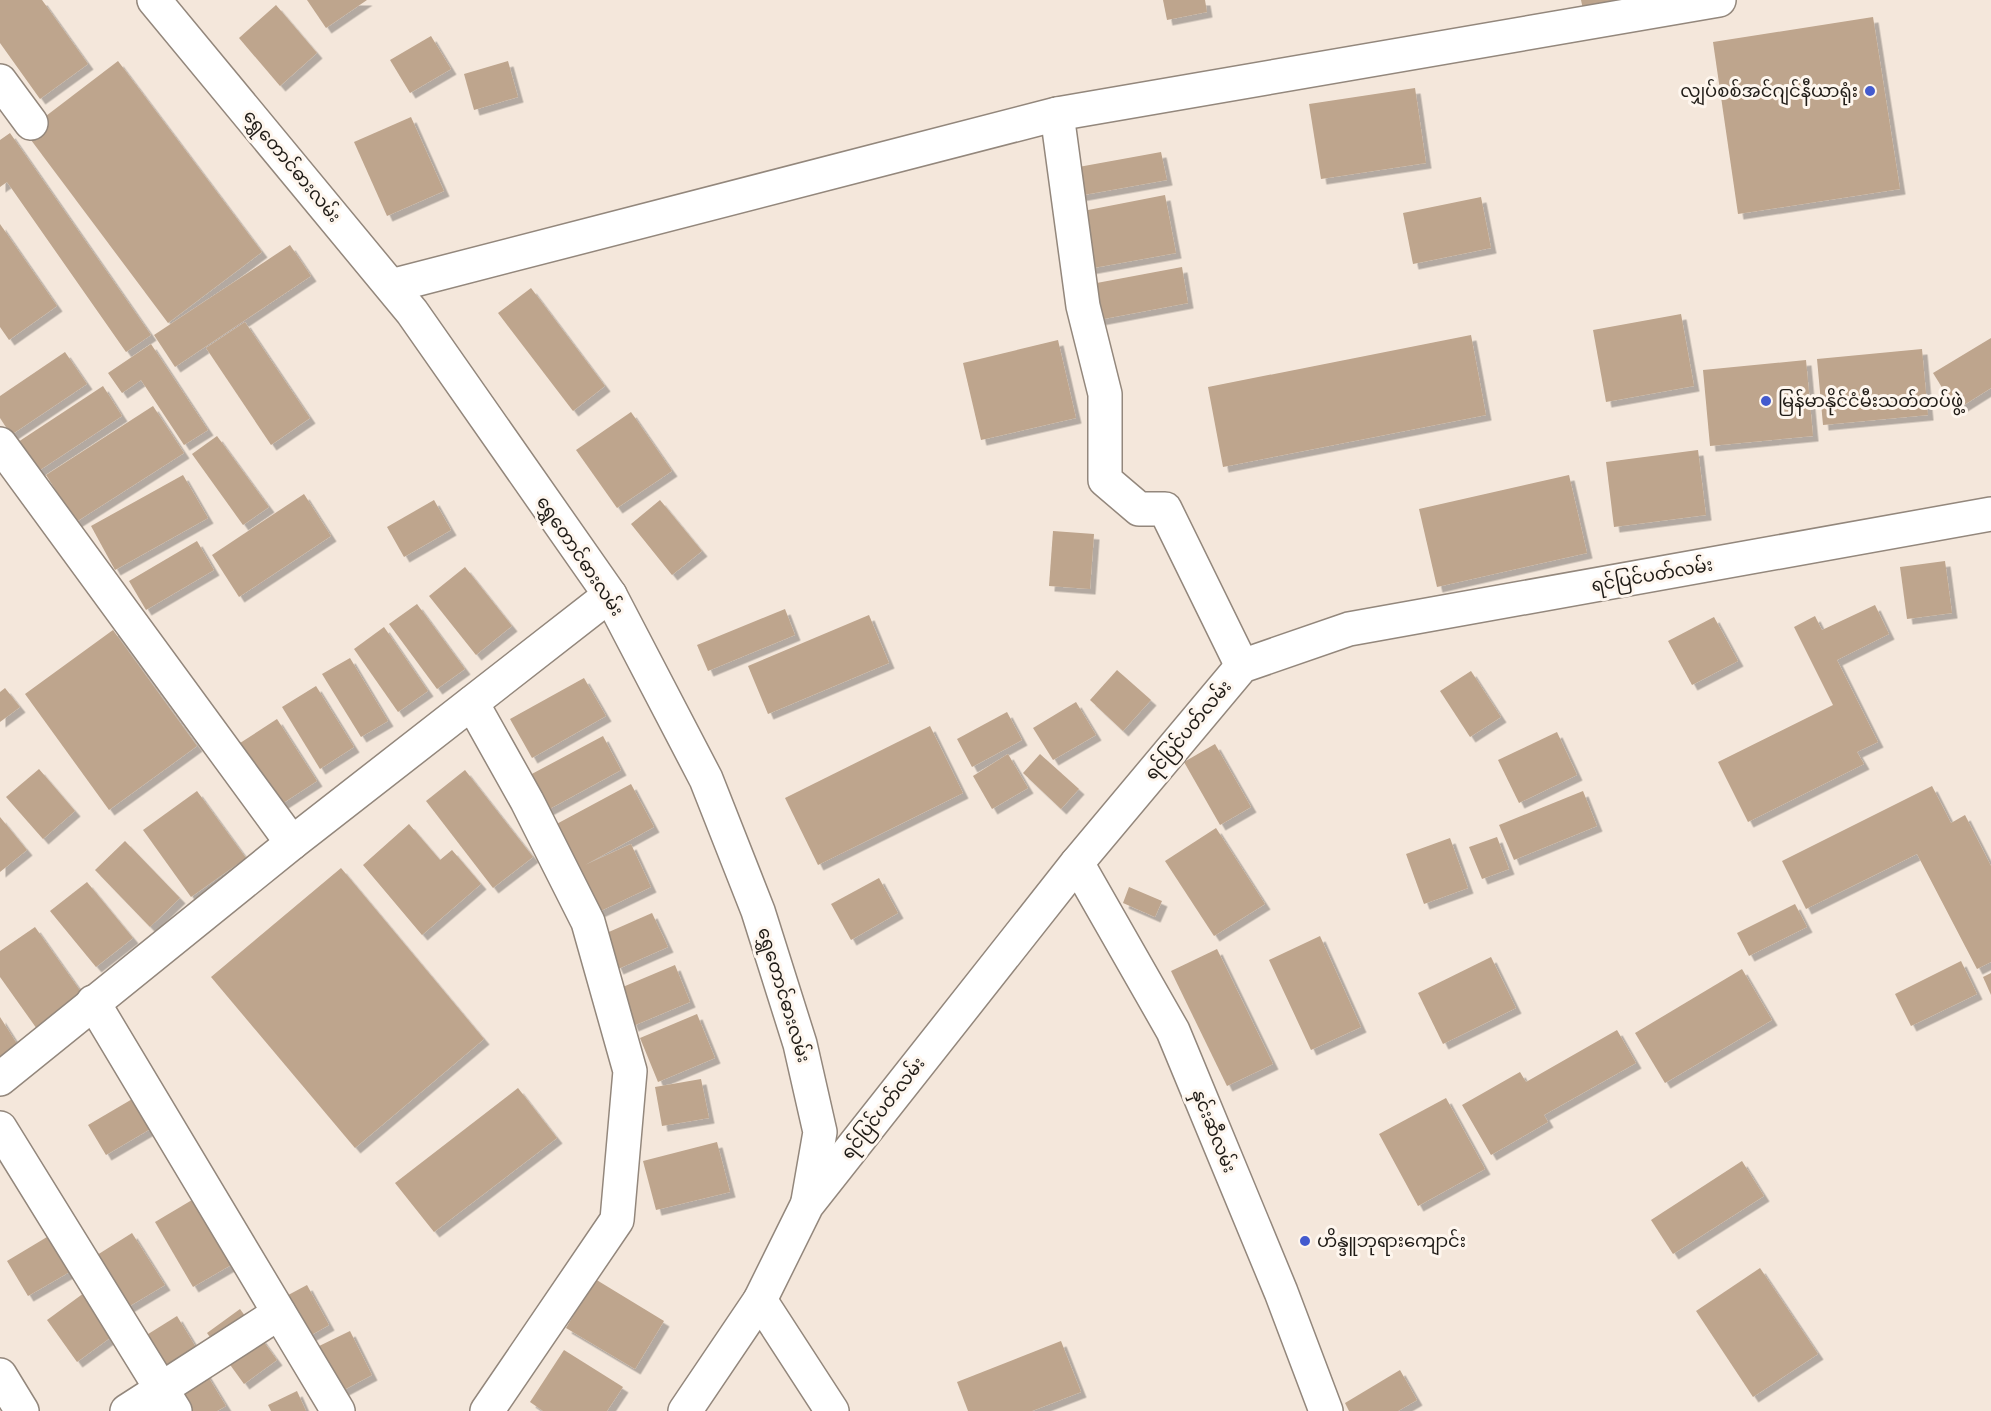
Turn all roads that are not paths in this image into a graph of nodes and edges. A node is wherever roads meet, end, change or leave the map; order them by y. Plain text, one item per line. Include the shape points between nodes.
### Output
1 (154, 0) edge
2 (1719, 0) edge
3 (0, 81) edge
4 (1057, 114) junction
5 (31, 123) dead end
6 (391, 286) junction
7 (0, 444) edge
8 (1991, 514) edge
9 (610, 595) junction
10 (1242, 666) junction
11 (472, 703) junction
12 (292, 843) junction
13 (1077, 863) junction
14 (93, 1002) junction
15 (0, 1079) edge
16 (0, 1128) edge
17 (807, 1205) junction
18 (760, 1300) junction
19 (279, 1313) junction
20 (0, 1375) edge
21 (168, 1400) edge
22 (22, 1411) edge
23 (127, 1411) edge
24 (338, 1411) edge
25 (487, 1411) edge
26 (685, 1411) edge
27 (832, 1411) edge
28 (1326, 1411) edge

1 - 6 street, ရွှေတောင်ဓားလမ်း
2 - 4 street
3 - 5 street
4 - 6 street
4 - 10 street via 1083,306 1105,394 1105,480 1139,509 1165,508
6 - 9 street, ရွှေတောင်ဓားလမ်း
7 - 12 street
8 - 10 street, ရင်ပြင်ပတ်လမ်း via 1349,629
9 - 11 street
9 - 17 street, ရွှေတောင်ဓားလမ်း via 706,779 759,911 800,1044 820,1132
10 - 13 street, ရင်ပြင်ပတ်လမ်း
11 - 12 street
11 - 25 street via 588,922 630,1071 617,1220
12 - 14 street
13 - 17 street, ရင်ပြင်ပတ်လမ်း
13 - 28 street, နှင်းဆီလမ်း via 1173,1031
14 - 15 street
14 - 19 street
16 - 21 street
17 - 18 street, ရင်ပြင်ပတ်လမ်း
18 - 26 street, ရင်ပြင်ပတ်လမ်း
18 - 27 street
19 - 21 street
19 - 24 street
20 - 22 street
21 - 23 street

